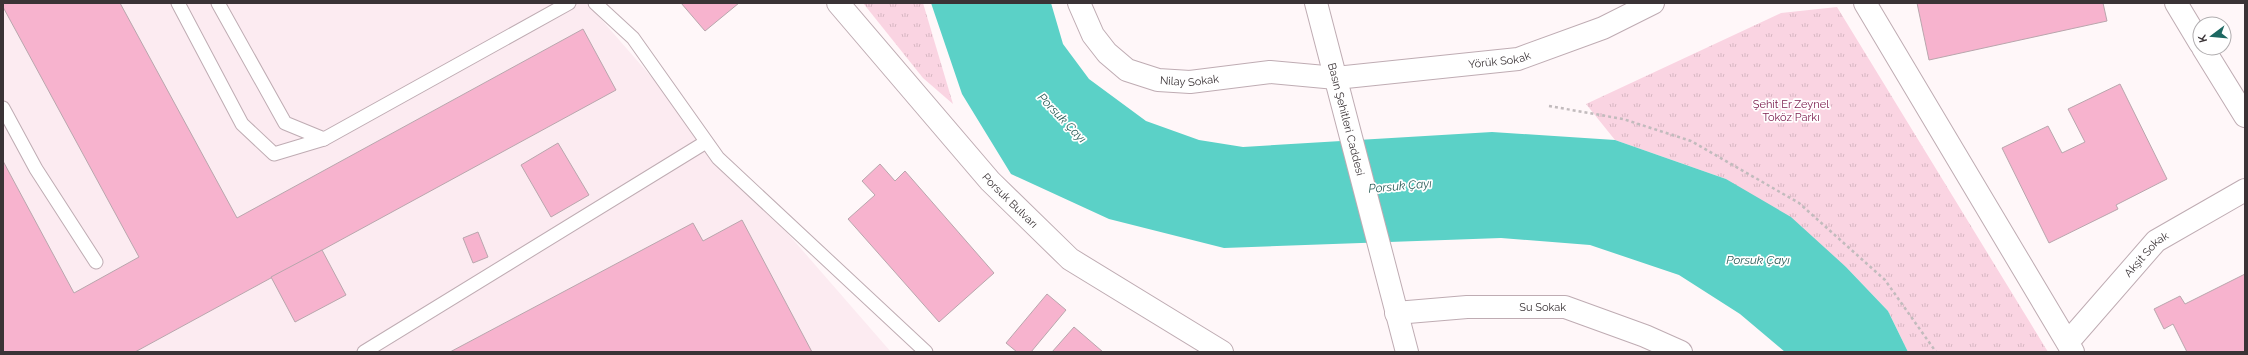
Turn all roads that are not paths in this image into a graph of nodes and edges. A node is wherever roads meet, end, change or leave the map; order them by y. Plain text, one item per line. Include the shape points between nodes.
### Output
1 (178, 3) edge
2 (218, 3) edge
3 (569, 3) edge
4 (595, 3) edge
5 (838, 3) edge
6 (1079, 3) edge
7 (1316, 3) edge
8 (1653, 3) edge
9 (1864, 3) edge
10 (2176, 3) edge
11 (2192, 30) edge
12 (2208, 56) edge
13 (1336, 78) junction
14 (3, 108) edge
15 (2245, 116) edge
16 (324, 138) junction
17 (706, 142) junction
18 (2245, 190) edge
19 (96, 262) dead end
20 (1396, 313) junction
21 (2070, 347) edge
22 (364, 352) edge
23 (926, 352) edge
24 (1222, 352) edge
25 (1407, 352) edge
26 (1682, 352) edge

1 - 16 lane via 242,124 274,154
2 - 16 lane via 286,123
3 - 16 lane
4 - 17 lane via 633,38
5 - 24 street, Porsuk Bulvarı via 990,181 1070,259
6 - 13 street, Nilay Sokak via 1093,35 1107,53 1127,70 1158,80 1209,81 1270,72
7 - 13 street, Basın Şehitleri Caddesi
8 - 13 street, Yörük Sokak via 1603,28 1518,59
9 - 21 street
10 - 11 street
12 - 15 street
13 - 20 street, Basın Şehitleri Caddesi
14 - 19 lane via 36,168
17 - 22 lane
17 - 23 lane via 718,158
18 - 21 street, Akşit Sokak via 2156,241
20 - 25 street, Basın Şehitleri Caddesi
20 - 26 street, Su Sokak via 1468,307 1565,307

